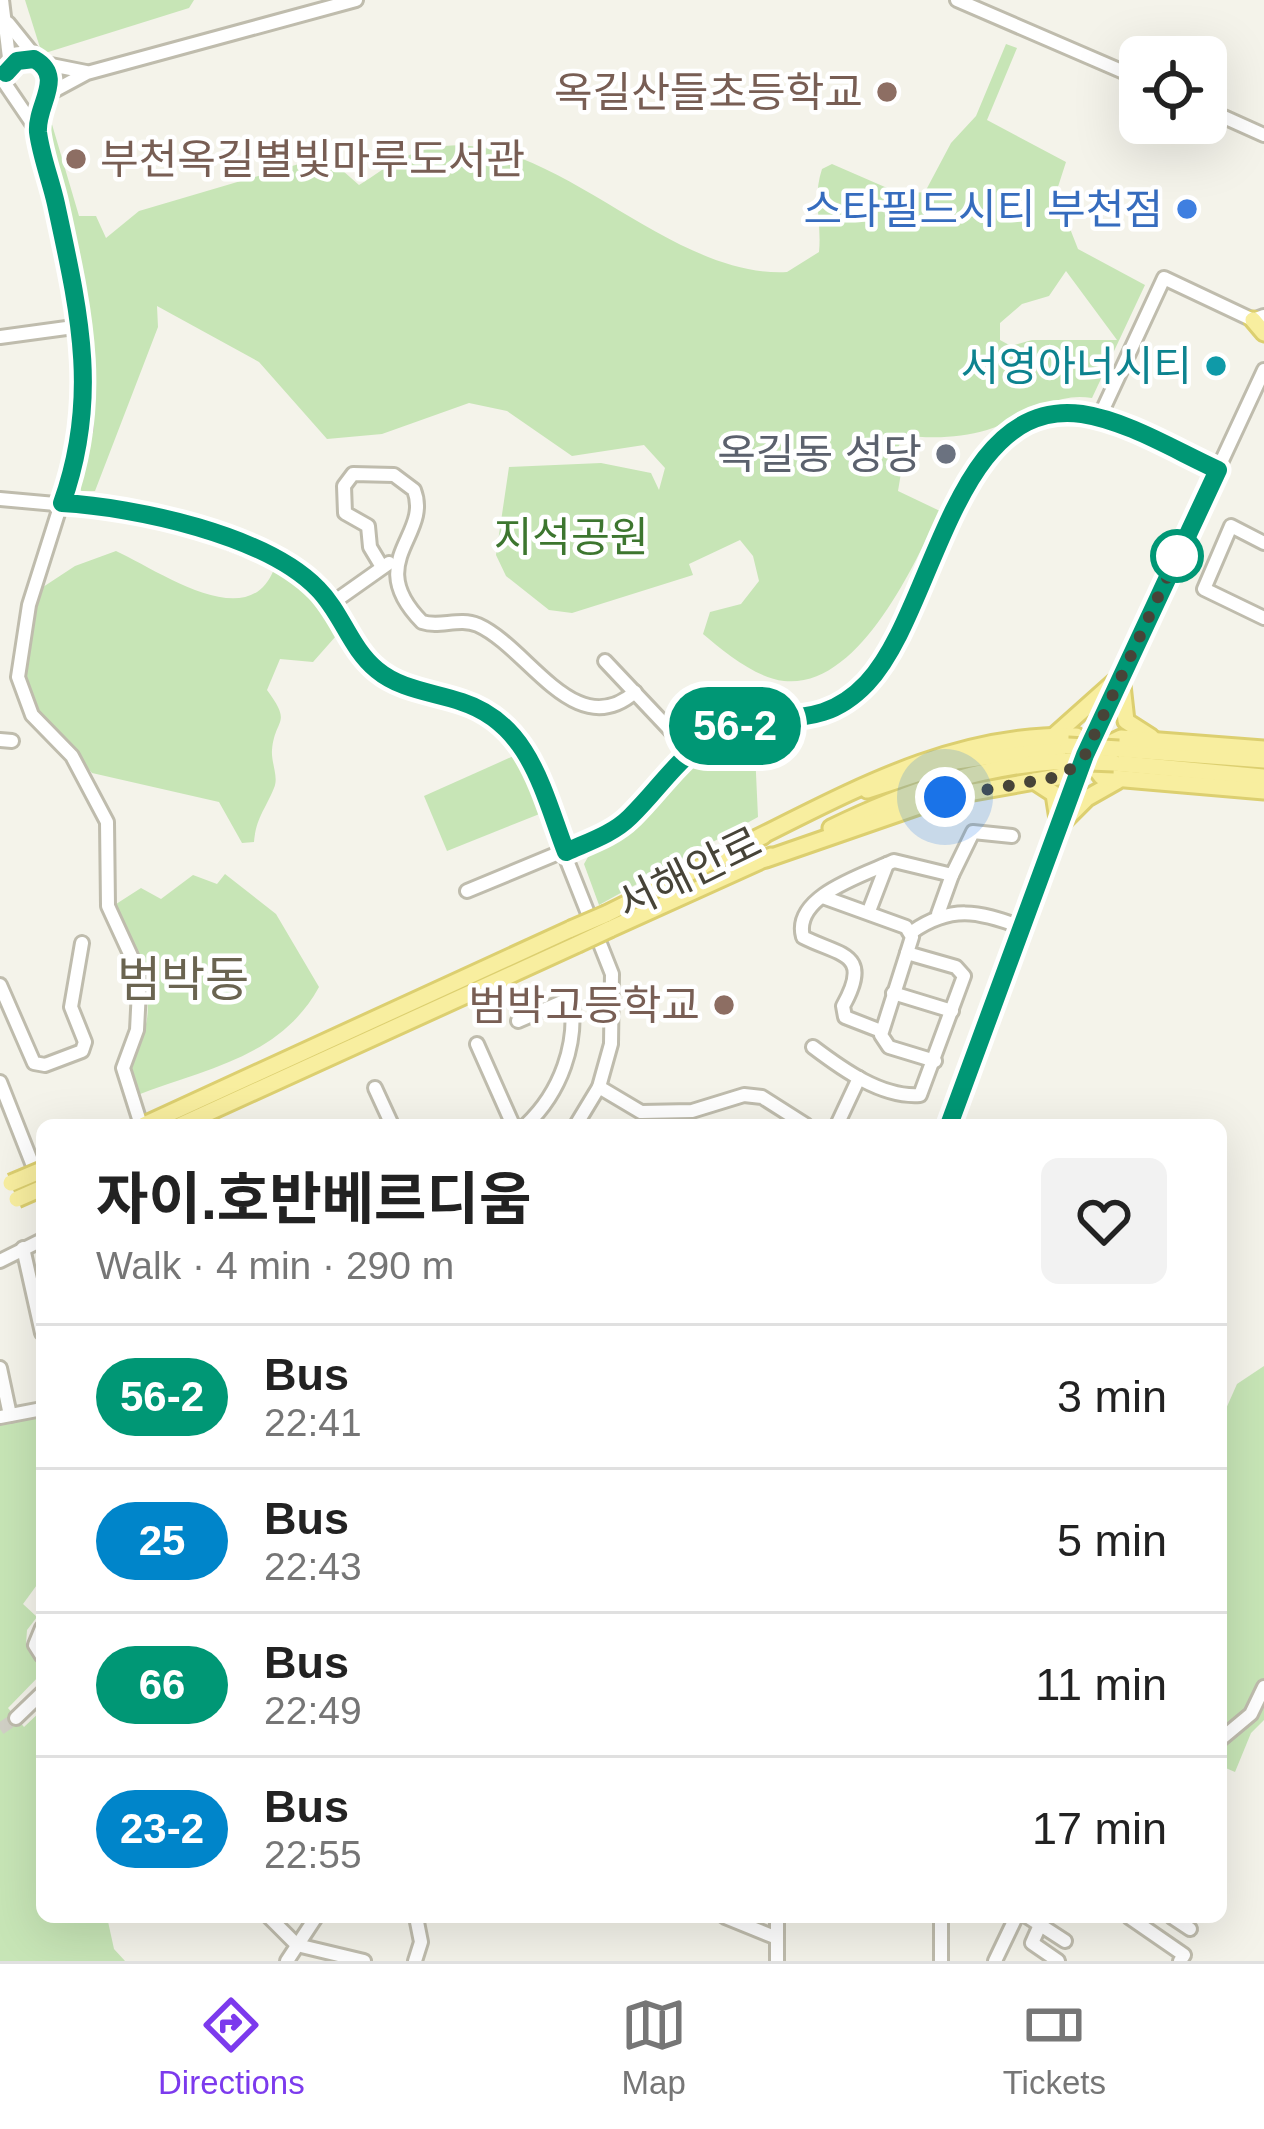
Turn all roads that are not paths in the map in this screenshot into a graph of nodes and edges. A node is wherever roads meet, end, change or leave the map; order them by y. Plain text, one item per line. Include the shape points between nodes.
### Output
1 (2, 0) edge
2 (356, 0) edge
3 (957, 0) edge
4 (991, 7) edge
5 (8, 23) junction
6 (37, 61) junction
7 (1119, 69) edge
8 (6, 72) edge
9 (87, 73) junction
10 (45, 97) junction
11 (11, 101) edge
12 (1227, 118) edge
13 (43, 126) junction
14 (1264, 135) edge
15 (1260, 323) edge
16 (85, 326) junction
17 (0, 337) edge
18 (1264, 370) edge
19 (1099, 418) junction
20 (1218, 470) junction
21 (0, 499) edge
22 (62, 503) junction
23 (1264, 543) edge
24 (331, 604) junction
25 (1264, 618) edge
26 (0, 657) edge
27 (17, 658) junction
28 (604, 661) dead end
29 (1121, 676) junction
30 (635, 692) junction
31 (1053, 736) junction
32 (1160, 739) junction
33 (1264, 749) edge
34 (689, 750) junction
35 (1067, 753) junction
36 (1085, 755) junction
37 (1116, 756) junction
38 (1264, 760) edge
39 (1264, 777) edge
40 (1025, 778) junction
41 (1123, 779) junction
42 (1264, 791) edge
43 (1059, 826) junction
44 (1012, 836) dead end
45 (757, 838) junction
46 (566, 852) junction
47 (766, 859) junction
48 (886, 865) junction
49 (952, 875) junction
50 (467, 891) dead end
51 (823, 897) junction
52 (869, 910) junction
53 (938, 914) junction
54 (608, 922) junction
55 (1021, 927) junction
56 (912, 932) junction
57 (575, 936) junction
58 (82, 943) dead end
59 (908, 952) junction
60 (0, 985) edge
61 (893, 992) junction
62 (952, 1010) junction
63 (518, 1021) dead end
64 (881, 1030) junction
65 (477, 1044) dead end
66 (813, 1047) dead end
67 (935, 1061) junction
68 (859, 1078) junction
69 (0, 1082) edge
70 (599, 1087) junction
71 (375, 1088) dead end
72 (140, 1119) edge
73 (157, 1119) edge
74 (194, 1119) edge
75 (389, 1119) edge
76 (509, 1119) edge
77 (531, 1119) edge
78 (580, 1119) edge
79 (797, 1119) edge
80 (840, 1119) edge
81 (951, 1119) edge
82 (36, 1173) edge
83 (36, 1174) edge
84 (9, 1190) edge
85 (0, 1208) edge
86 (36, 1243) edge
87 (23, 1248) junction
88 (0, 1261) edge
89 (36, 1306) edge
90 (0, 1368) edge
91 (36, 1410) edge
92 (5, 1416) edge
93 (1264, 1687) edge
94 (36, 1699) edge
95 (16, 1718) tunnel mouth
96 (1227, 1734) edge
97 (275, 1923) edge
98 (312, 1923) edge
99 (417, 1923) edge
100 (740, 1923) edge
101 (777, 1923) edge
102 (941, 1923) edge
103 (1013, 1923) edge
104 (1034, 1923) edge
105 (1037, 1923) edge
106 (1138, 1923) edge
107 (1181, 1923) edge
108 (1190, 1929) dead end
109 (777, 1938) junction
110 (1065, 1941) dead end
111 (297, 1946) junction
112 (345, 1959) edge
113 (941, 1960) edge
114 (287, 1961) edge
115 (364, 1961) edge
116 (415, 1961) edge
117 (777, 1961) edge
118 (959, 1961) edge
119 (995, 1961) edge
120 (1058, 1961) edge
121 (1180, 1961) edge

1 - 5 street
2 - 9 street
3 - 4 street
4 - 7 street
5 - 6 street
5 - 8 street
6 - 8 street
6 - 9 street
6 - 10 street via 51,81
8 - 11 street
9 - 10 street
10 - 11 street
10 - 13 street
11 - 13 street
12 - 14 street
13 - 16 street
15 - 19 street via 1164,278
16 - 17 street
16 - 22 street via 85,428
18 - 20 street
19 - 20 street
19 - 34 street via 1040,417 990,450 890,650 855,694 803,719 733,726
20 - 29 street
21 - 22 street
22 - 24 street via 179,521 296,571
22 - 27 street
23 - 25 street via 1231,526 1204,589
24 - 30 street via 387,564 370,548 368,526 345,512 344,486 353,474 394,475 414,490 417,515 397,568 401,595 422,622 479,626 579,706 607,707
24 - 46 street via 386,676 478,708 518,737
26 - 27 street
27 - 72 street via 32,715 72,756 107,822 108,906 140,990 123,1068
28 - 30 street
29 - 31 main road
29 - 32 main road via 1126,721
29 - 36 street
30 - 34 street
31 - 36 main road via 1076,736
31 - 45 main road via 920,759
32 - 33 main road
32 - 36 main road via 1121,738
34 - 46 street via 625,822
35 - 37 main road, 서해안로, bridge
35 - 45 main road, 서해안로 via 934,767
35 - 47 main road, 서해안로 via 937,784
36 - 40 main road via 1063,776
36 - 41 main road via 1102,777
36 - 43 street
37 - 38 main road, 서해안로
37 - 39 main road, 서해안로
40 - 43 main road via 1049,788
40 - 47 main road
41 - 42 main road
41 - 43 main road
43 - 55 street
44 - 49 street via 973,832
45 - 54 main road, 서해안로
46 - 50 street
46 - 70 street via 612,974 611,1044
47 - 54 main road, 서해안로
48 - 49 street via 901,860
48 - 51 street
48 - 52 street
49 - 53 street
51 - 52 street
51 - 64 street via 804,914 800,932 844,952 855,978 845,1017
52 - 56 street
53 - 55 street via 973,910
53 - 56 street
54 - 57 main road, 서해안로, bridge
55 - 81 street
56 - 59 street
57 - 73 main road, 서해안로
57 - 74 main road, 서해안로
58 - 60 street via 71,1007 82,1052 34,1063
59 - 61 street
59 - 62 street via 962,969
61 - 62 street
61 - 64 street
62 - 67 street
63 - 77 street via 571,998 576,1030 566,1061
64 - 67 street via 889,1047
65 - 76 street
66 - 68 street
67 - 68 street via 926,1089 915,1096
68 - 80 street
69 - 82 street
70 - 78 street
70 - 79 street via 641,1112 692,1111 744,1095
71 - 75 street
83 - 84 main road, bridge
84 - 85 main road
86 - 87 street
87 - 88 street
87 - 89 street
90 - 92 street
91 - 92 street
93 - 96 street via 1251,1714
94 - 95 street
97 - 111 street
98 - 111 street
99 - 116 street
100 - 109 street
101 - 109 street
102 - 113 street
103 - 119 street
104 - 120 street via 1032,1943
105 - 110 street
106 - 121 street via 1184,1955
107 - 108 street
109 - 117 street
111 - 112 street
111 - 114 street
112 - 115 street
113 - 118 street

